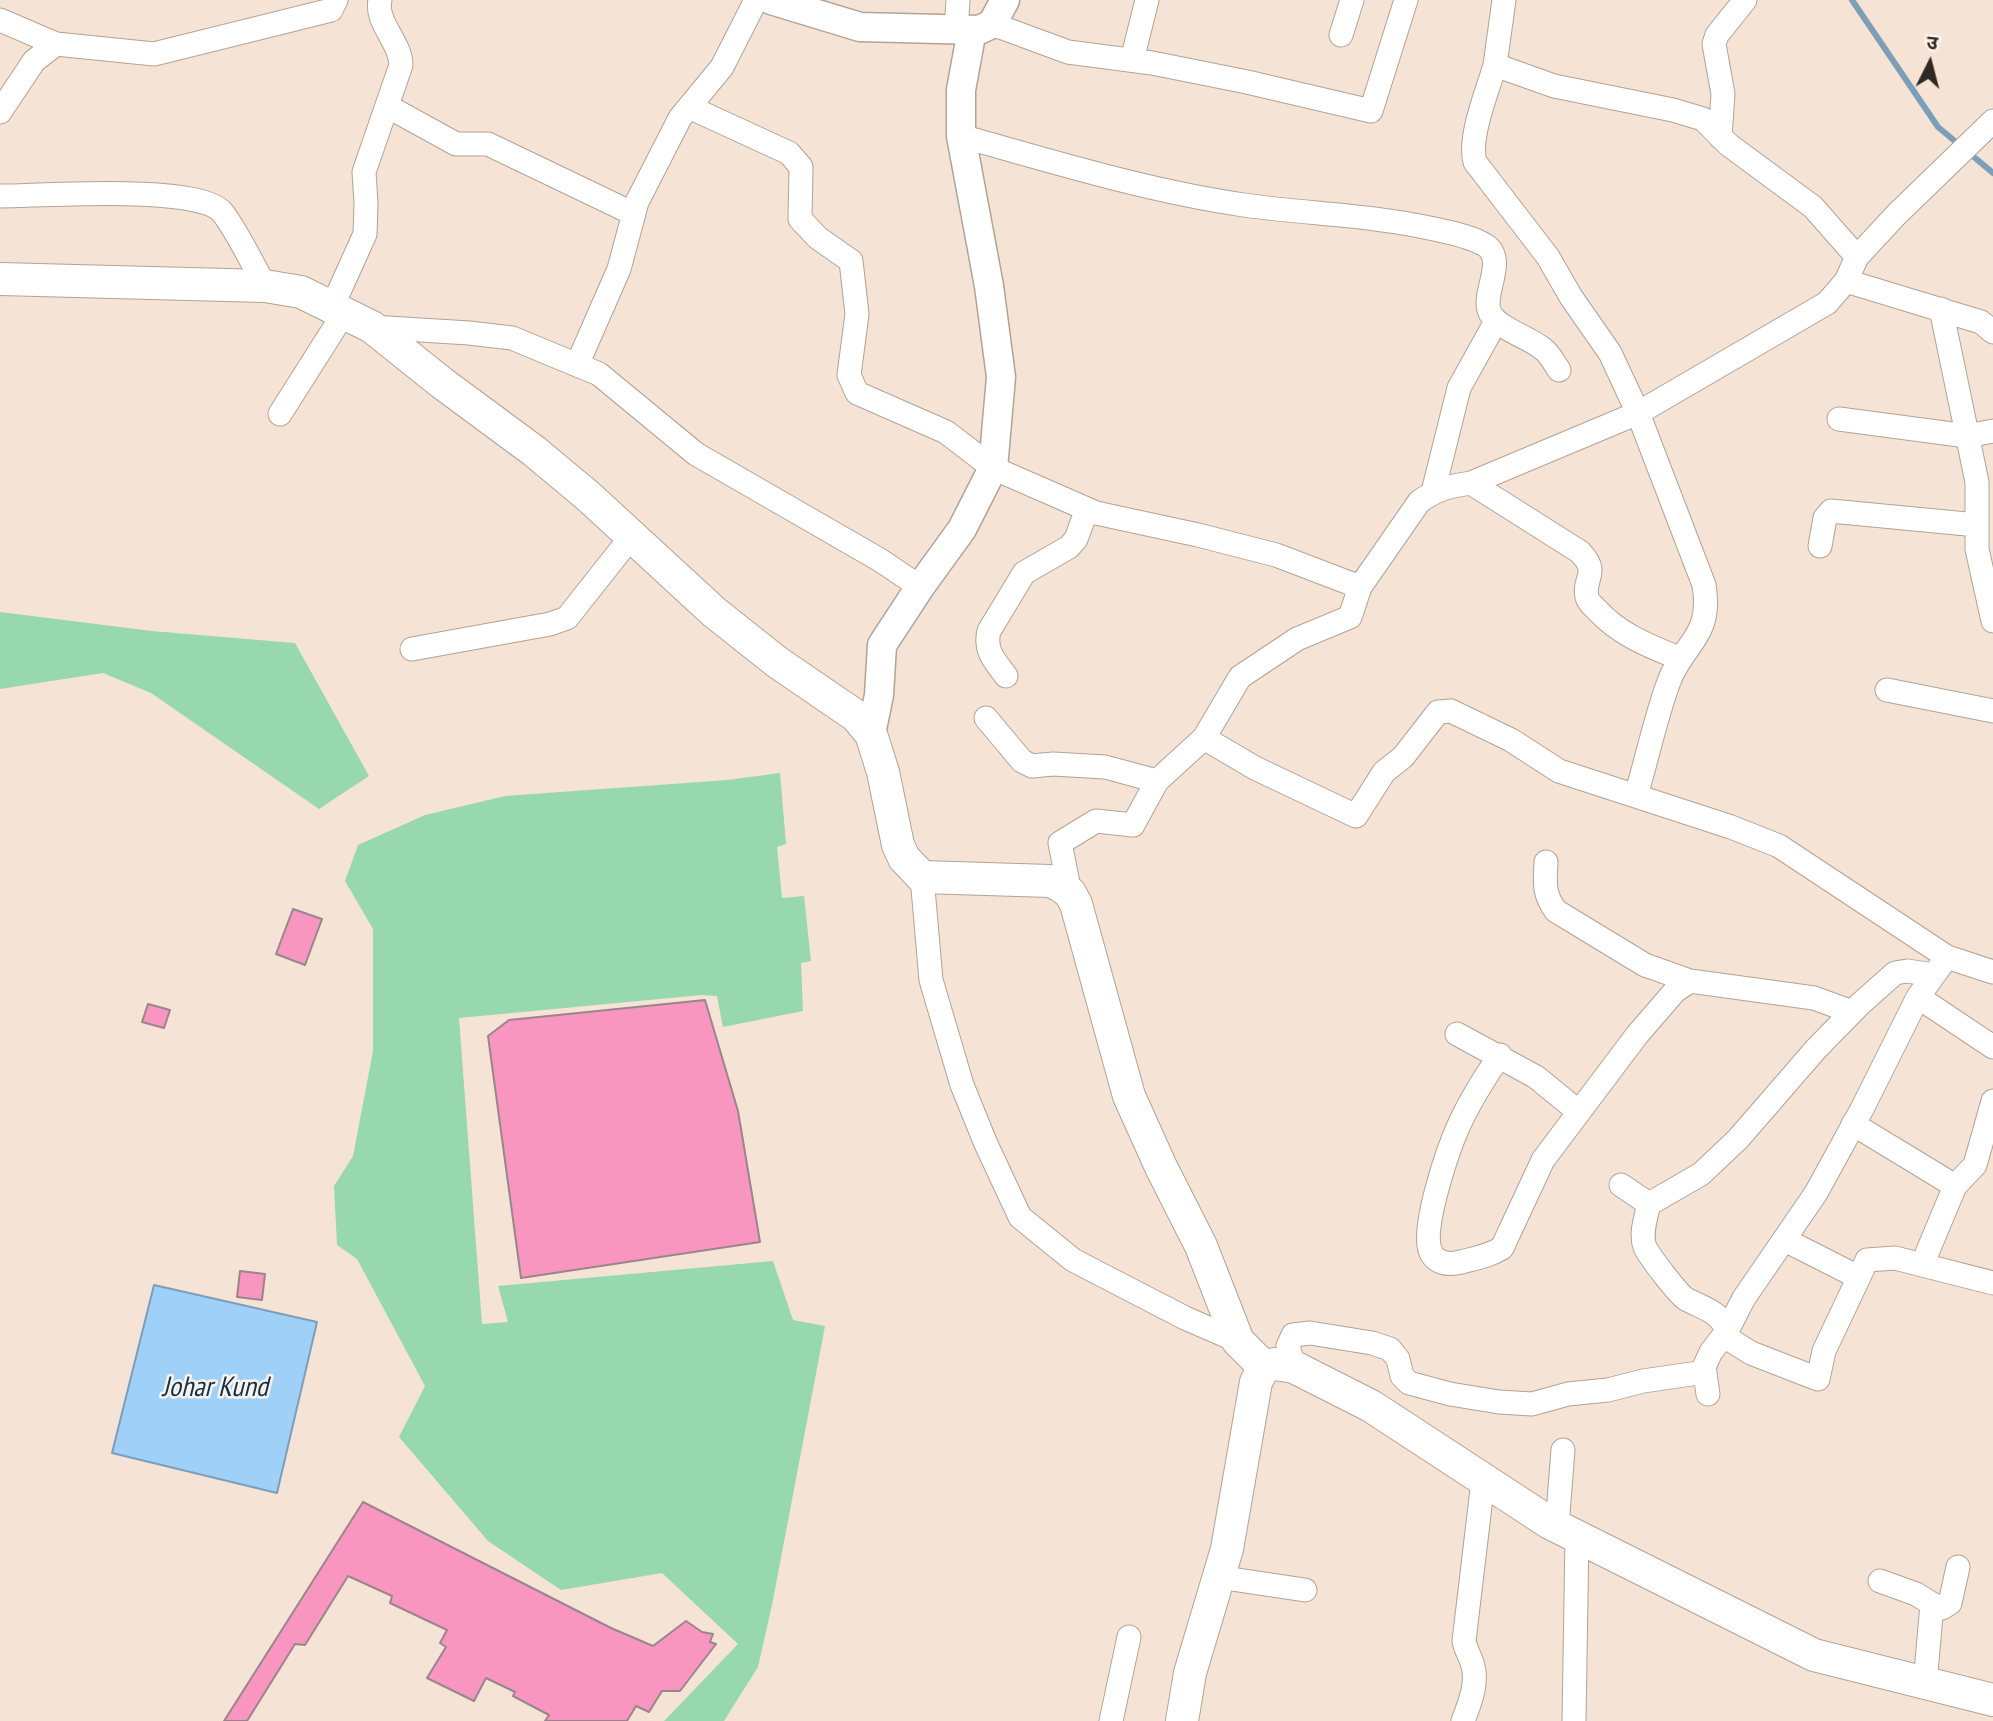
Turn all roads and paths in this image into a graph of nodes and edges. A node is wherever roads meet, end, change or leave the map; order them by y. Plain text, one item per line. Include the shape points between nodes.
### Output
1 (336, 0) edge
2 (380, 0) edge
3 (755, 0) edge
4 (771, 0) edge
5 (958, 0) edge
6 (1147, 0) edge
7 (1352, 0) edge
8 (1406, 0) edge
9 (1504, 0) edge
10 (1745, 0) edge
11 (817, 7) edge
12 (0, 20) edge
13 (981, 21) edge
14 (1341, 35) dead end
15 (56, 44) junction
16 (1132, 60) junction
17 (1496, 65) junction
18 (387, 106) junction
19 (689, 107) junction
20 (0, 113) edge
21 (1993, 121) edge
22 (961, 136) junction
23 (1720, 137) junction
24 (0, 196) edge
25 (634, 215) junction
26 (1857, 257) junction
27 (0, 279) edge
28 (1846, 281) junction
29 (265, 286) junction
30 (1941, 309) junction
31 (349, 315) junction
32 (1495, 323) junction
33 (1993, 331) edge
34 (577, 365) junction
35 (1559, 370) dead end
36 (1638, 413) junction
37 (280, 414) dead end
38 (1839, 419) dead end
39 (1993, 431) edge
40 (1967, 436) junction
41 (992, 468) junction
42 (1471, 483) junction
43 (1433, 492) junction
44 (1087, 509) junction
45 (1977, 525) junction
46 (631, 537) junction
47 (1819, 546) dead end
48 (920, 587) junction
49 (1360, 587) junction
50 (1993, 621) edge
51 (412, 649) dead end
52 (1681, 659) junction
53 (1006, 676) dead end
54 (1887, 691) dead end
55 (1993, 711) edge
56 (986, 718) dead end
57 (871, 734) junction
58 (1204, 738) junction
59 (1157, 781) junction
60 (1636, 796) junction
61 (1546, 862) dead end
62 (922, 877) junction
63 (1070, 894) junction
64 (1940, 966) junction
65 (1993, 972) edge
66 (1690, 981) junction
67 (1918, 997) junction
68 (1852, 1012) junction
69 (1457, 1034) dead end
70 (1993, 1047) edge
71 (1500, 1055) junction
72 (1993, 1101) edge
73 (1579, 1112) junction
74 (1853, 1124) junction
75 (1621, 1185) dead end
76 (1955, 1186) junction
77 (1650, 1204) junction
78 (1785, 1240) junction
79 (1922, 1265) junction
80 (1858, 1277) junction
81 (1993, 1283) edge
82 (1726, 1334) junction
83 (1238, 1341) junction
84 (1279, 1367) junction
85 (1563, 1450) dead end
86 (1483, 1481) junction
87 (1567, 1531) junction
88 (1958, 1567) dead end
89 (1218, 1577) junction
90 (1880, 1581) dead end
91 (1305, 1590) dead end
92 (1932, 1604) junction
93 (1129, 1637) dead end
94 (1925, 1684) junction
95 (1993, 1700) edge
96 (1111, 1721) edge
97 (1182, 1721) edge
98 (1463, 1721) edge
99 (1574, 1721) edge

1 - 15 street via 331,10 154,54
2 - 18 street via 378,12 401,54
3 - 19 street via 722,66
4 - 11 street
5 - 13 street
6 - 16 street
7 - 14 street
8 - 16 street via 1371,111
9 - 17 street
10 - 23 street via 1714,44 1723,94
11 - 13 street via 860,27
12 - 15 street
13 - 16 street via 1069,52
13 - 22 street via 961,90
15 - 20 street via 34,61
17 - 23 street via 1554,86 1703,119
17 - 36 street via 1477,126 1475,162 1548,257 1610,353
18 - 25 street via 456,144 488,144
18 - 31 street via 364,172 365,234
19 - 25 street
19 - 41 street via 789,153 801,167 800,219 851,261 857,314 849,375 856,393 946,432
21 - 26 street
22 - 32 street via 1139,186 1458,235 1491,252 1494,269 1488,309
22 - 41 street via 1002,377
23 - 26 street via 1813,207
24 - 29 street via 167,195 201,200 220,210
25 - 34 street via 619,269
26 - 28 street
27 - 29 main road
28 - 30 street
28 - 36 street via 1827,303
29 - 31 main road via 301,292
30 - 33 street via 1981,322
30 - 40 street
31 - 34 street via 512,338
31 - 37 street
31 - 46 main road via 534,451
32 - 35 street via 1526,336 1546,351
32 - 43 street via 1459,388
34 - 48 street via 599,374 695,454
36 - 42 street
36 - 52 street via 1707,602 1697,638
38 - 40 street
39 - 40 street
40 - 45 street via 1977,482
41 - 44 street
41 - 48 street via 962,529
42 - 43 street
42 - 52 street via 1588,559 1589,601 1622,632
43 - 49 street via 1419,502
44 - 49 street via 1276,555
44 - 53 street via 1076,539 1024,573 989,631 988,651
45 - 47 street via 1831,511
45 - 50 street via 1979,559
46 - 51 street via 567,618
46 - 57 main road via 714,612 856,716
48 - 57 street via 882,645
49 - 58 street via 1350,617 1297,639 1240,677
52 - 60 street via 1668,682
54 - 55 street
56 - 59 street via 1022,761 1032,766 1105,767
57 - 62 main road via 898,845
58 - 59 street
58 - 60 street via 1356,816 1384,772 1403,757 1438,712 1451,711 1511,740 1559,771
59 - 63 street via 1133,825 1096,821 1060,843
60 - 64 street via 1779,846
61 - 66 street via 1547,900 1556,911 1645,965
62 - 63 main road via 1050,881
62 - 83 street via 931,979 962,1085 1020,1217 1073,1260
63 - 83 main road via 1129,1096 1201,1246
64 - 65 street
64 - 67 street
64 - 68 street via 1895,973
66 - 68 street via 1814,998
66 - 73 street via 1675,991 1637,1035
67 - 70 street
67 - 74 street
68 - 77 street via 1738,1139 1701,1174
69 - 71 street
71 - 73 street
71 - 73 street via 1459,1125 1434,1202 1428,1237 1430,1252 1438,1261 1449,1265 1502,1248 1543,1160
72 - 76 street via 1975,1166
74 - 76 street
74 - 78 street
75 - 77 street
76 - 79 street
77 - 82 street via 1645,1247 1684,1298 1723,1319
78 - 80 street
78 - 82 street via 1744,1298
79 - 80 street via 1895,1258 1867,1260
79 - 81 street
80 - 82 street via 1824,1351 1818,1379 1751,1353
82 - 84 street via 1704,1367 1706,1383 1568,1394 1532,1404 1450,1394 1409,1383 1390,1349 1310,1333 1293,1335
83 - 84 main road
84 - 86 main road via 1371,1406
84 - 89 main road via 1256,1382
85 - 87 street
86 - 87 main road
86 - 98 street via 1464,1641 1475,1678
87 - 94 main road via 1814,1655
87 - 99 street
88 - 92 street via 1950,1603 1942,1608
89 - 91 street
89 - 97 main road via 1190,1673
90 - 92 street
92 - 94 street
93 - 96 street
94 - 95 main road

